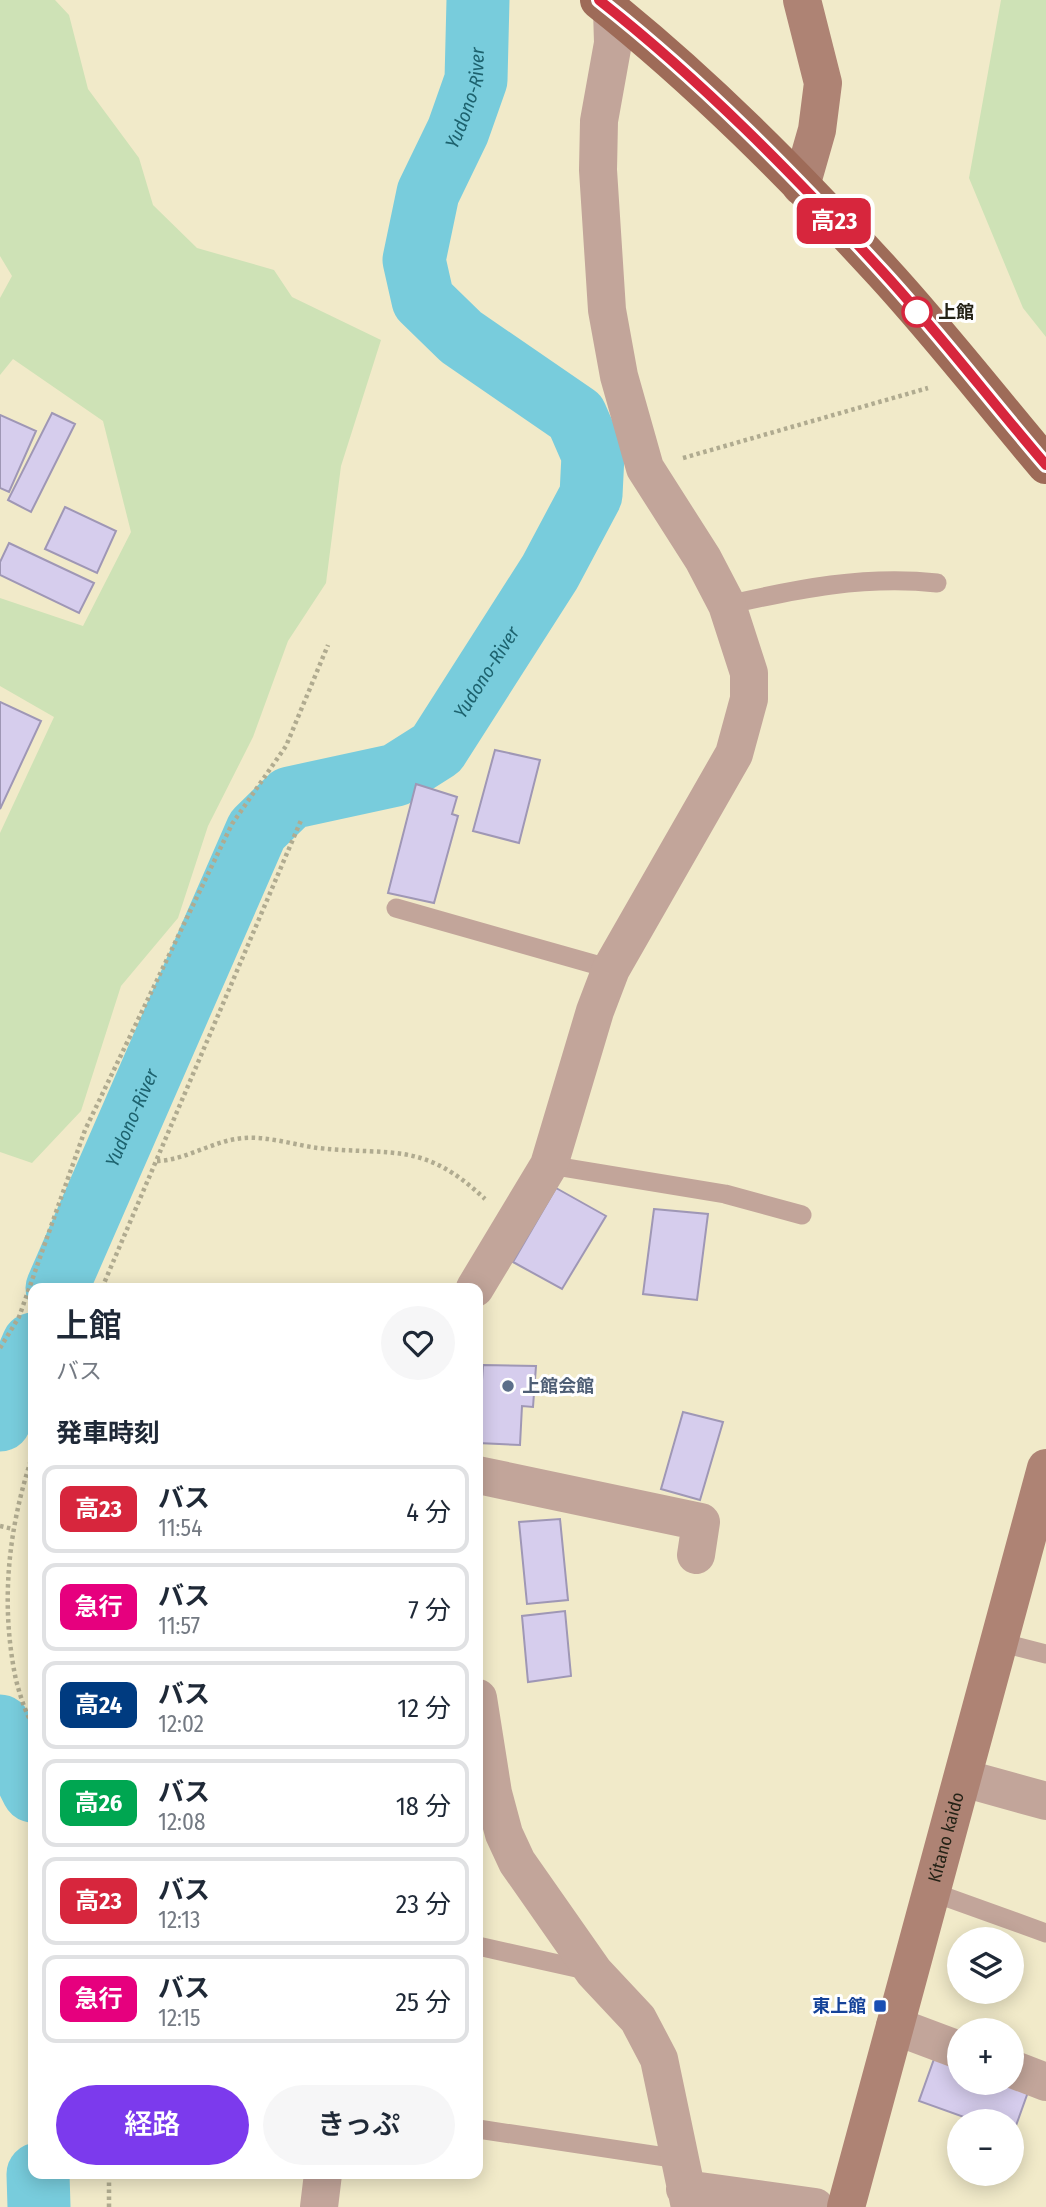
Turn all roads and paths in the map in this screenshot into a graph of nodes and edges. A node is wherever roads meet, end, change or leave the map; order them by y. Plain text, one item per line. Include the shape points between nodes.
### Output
1 (802, 0) edge
2 (608, 3) edge
3 (801, 186) junction
4 (928, 388) dead end
5 (1046, 465) edge
6 (645, 468) junction
7 (937, 583) dead end
8 (727, 605) junction
9 (328, 645) dead end
10 (302, 818) dead end
11 (396, 908) dead end
12 (611, 969) junction
13 (157, 1160) junction
14 (550, 1165) junction
15 (802, 1215) dead end
16 (513, 1222) junction
17 (31, 1283) edge
18 (104, 1283) edge
19 (478, 1283) edge
20 (28, 1292) edge
21 (0, 1348) edge
22 (1046, 1468) edge
23 (28, 1473) edge
24 (483, 1476) edge
25 (3, 1526) edge
26 (13, 1529) junction
27 (696, 1555) dead end
28 (999, 1642) junction
29 (1046, 1654) edge
30 (28, 1713) edge
31 (483, 1730) edge
32 (963, 1778) junction
33 (1046, 1801) edge
34 (932, 1892) junction
35 (1046, 1933) edge
36 (483, 1947) edge
37 (594, 1972) junction
38 (895, 2026) junction
39 (947, 2046) edge
40 (1024, 2074) edge
41 (1046, 2082) edge
42 (483, 2130) edge
43 (109, 2179) edge
44 (322, 2179) edge
45 (685, 2185) edge
46 (109, 2207) edge
47 (319, 2207) edge
48 (815, 2207) edge
49 (846, 2207) edge

1 - 3 main road via 823,83 817,130
2 - 3 main road
2 - 6 street via 613,43 599,121 600,218 609,323
3 - 5 main road via 883,272
4 - 6 path
6 - 8 street via 704,559
7 - 8 lane via 896,579 817,586
8 - 12 street via 749,673 748,699 734,754
9 - 17 path via 286,746 232,824 85,1130
10 - 13 path
11 - 12 lane
12 - 14 street
13 - 16 path via 172,1160 244,1138 425,1157 462,1178
13 - 18 path
14 - 15 lane via 725,1194
14 - 16 street
16 - 19 street
20 - 21 path
22 - 28 main road, Kitano kaido
23 - 26 path
24 - 27 street via 701,1522
25 - 26 path
26 - 30 path via 4,1622
28 - 29 lane
28 - 32 main road, Kitano kaido
31 - 37 street via 504,1834 555,1919
32 - 33 street
32 - 34 main road, Kitano kaido
34 - 35 lane
34 - 38 main road, Kitano kaido
36 - 37 lane
37 - 45 street via 638,2019 659,2059
38 - 39 street
38 - 49 main road, Kitano kaido
40 - 41 street
42 - 45 lane
43 - 46 path
44 - 47 street
45 - 48 street

